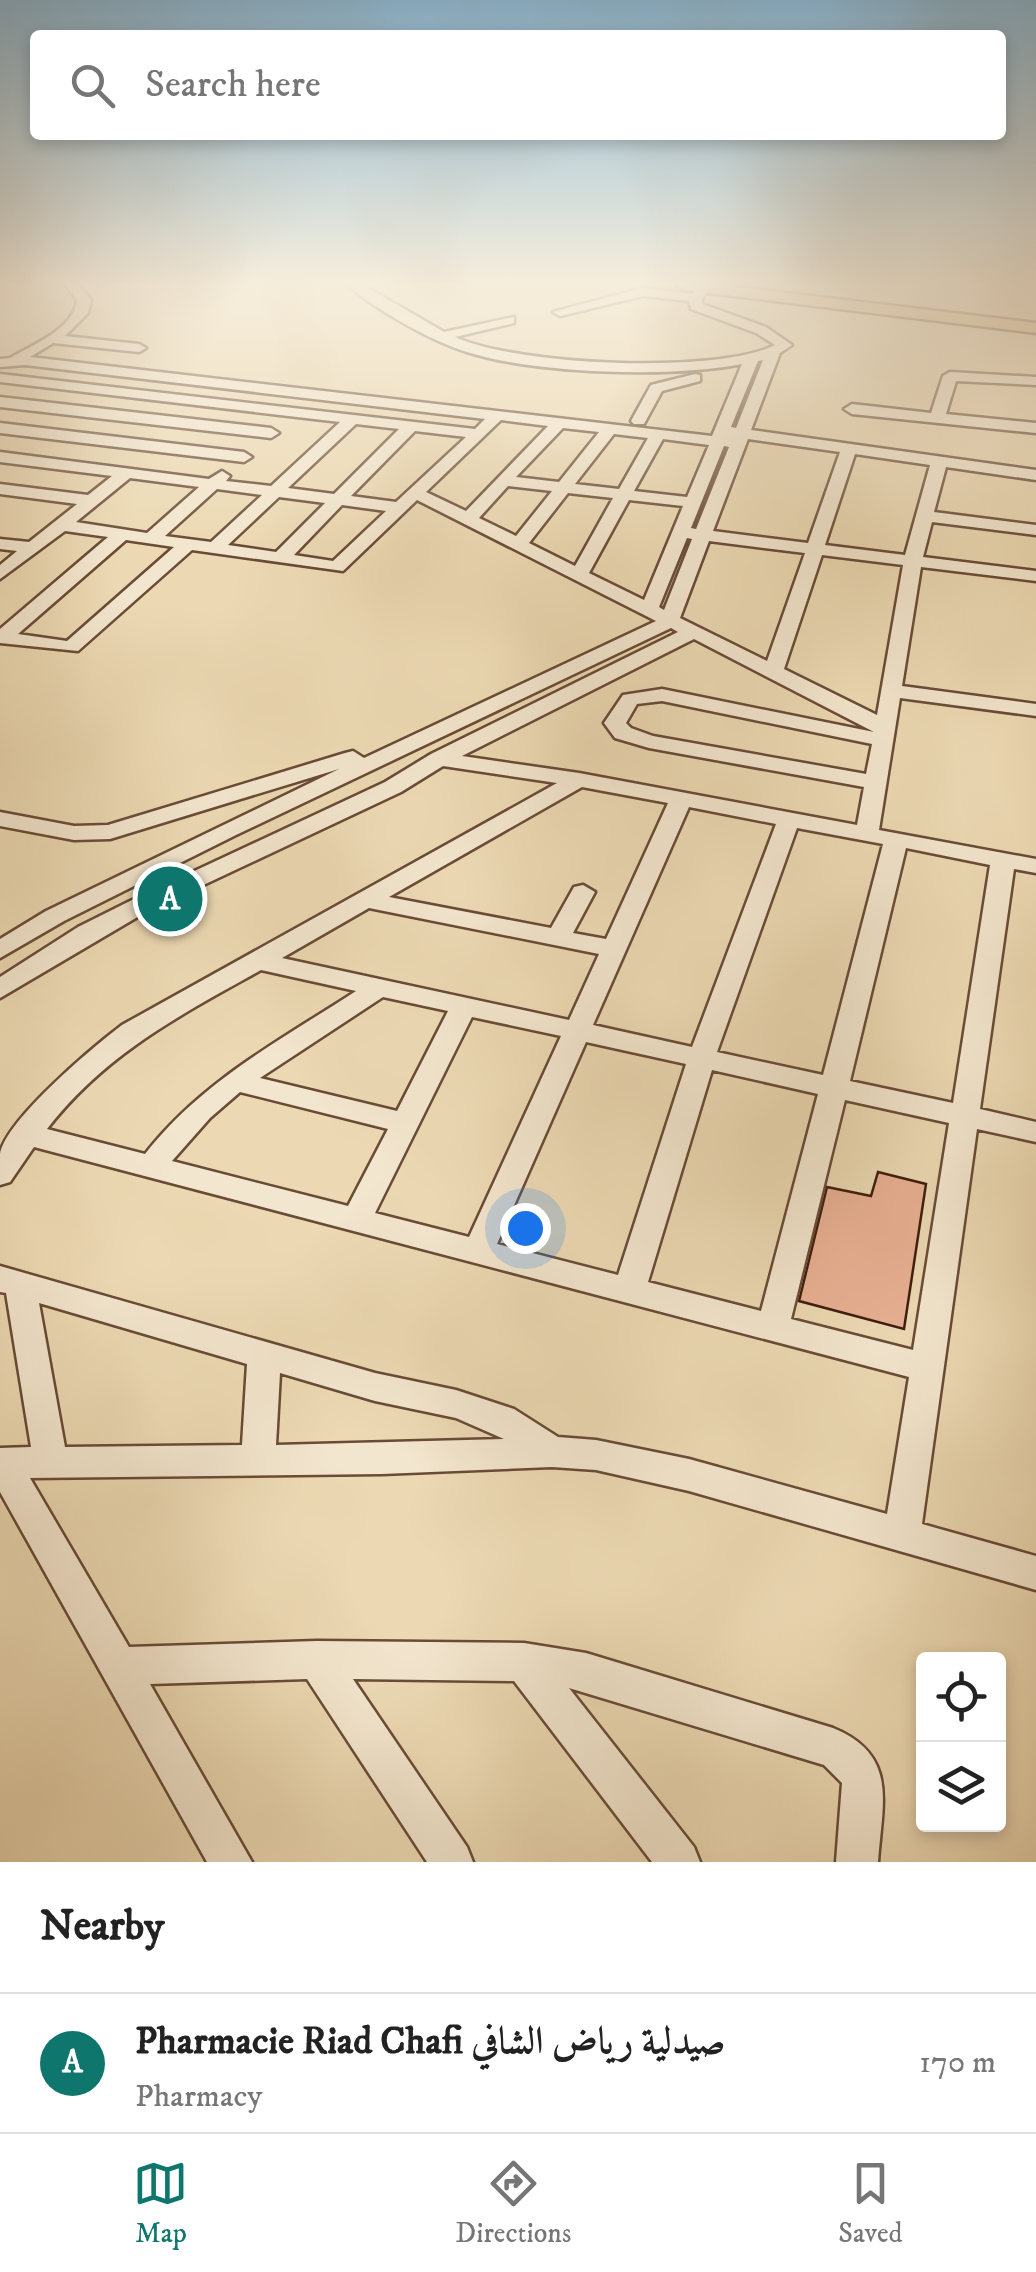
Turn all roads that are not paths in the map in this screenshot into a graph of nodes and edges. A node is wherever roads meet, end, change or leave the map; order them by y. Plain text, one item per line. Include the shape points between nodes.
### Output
1 (46, 372) edge
2 (102, 372) edge
3 (727, 372) edge
4 (746, 372) edge
5 (766, 372) edge
6 (166, 378) junction
7 (1036, 381) edge
8 (144, 395) junction
9 (314, 396) junction
10 (0, 402) edge
11 (493, 411) junction
12 (295, 412) junction
13 (116, 416) junction
14 (937, 418) junction
15 (353, 419) junction
16 (639, 421) junction
17 (558, 424) junction
18 (410, 426) junction
19 (848, 426) junction
20 (0, 428) edge
21 (1036, 428) edge
22 (609, 430) junction
23 (271, 434) junction
24 (480, 434) junction
25 (657, 434) junction
26 (718, 435) junction
27 (86, 438) junction
28 (738, 438) junction
29 (1004, 448) junction
30 (244, 457) junction
31 (0, 458) edge
32 (938, 462) junction
33 (51, 464) junction
34 (126, 473) junction
35 (1036, 475) edge
36 (504, 481) junction
37 (214, 484) junction
38 (562, 488) junction
39 (0, 489) edge
40 (275, 492) junction
41 (625, 495) junction
42 (338, 500) junction
43 (92, 501) junction
44 (410, 501) junction
45 (690, 502) junction
46 (470, 516) junction
47 (926, 516) junction
48 (61, 526) junction
49 (1036, 530) edge
50 (678, 532) junction
51 (700, 534) junction
52 (122, 535) junction
53 (151, 539) junction
54 (520, 543) junction
55 (0, 544) edge
56 (188, 544) junction
57 (32, 548) junction
58 (214, 548) junction
59 (814, 548) junction
60 (280, 558) junction
61 (913, 560) junction
62 (580, 573) junction
63 (0, 574) edge
64 (1036, 576) edge
65 (650, 607) junction
66 (668, 622) junction
67 (691, 633) junction
68 (1, 637) edge
69 (773, 673) junction
70 (893, 691) junction
71 (1036, 710) edge
72 (885, 734) junction
73 (392, 752) junction
74 (439, 759) junction
75 (579, 780) junction
76 (877, 784) junction
77 (681, 799) junction
78 (0, 819) edge
79 (789, 819) junction
80 (867, 836) junction
81 (896, 841) junction
82 (1003, 860) junction
83 (1036, 866) edge
84 (584, 892) dead end
85 (366, 900) junction
86 (558, 938) junction
87 (616, 949) junction
88 (0, 950) edge
89 (255, 960) junction
90 (378, 988) junction
91 (0, 989) edge
92 (464, 1007) junction
93 (578, 1032) junction
94 (702, 1060) junction
95 (234, 1081) junction
96 (831, 1089) junction
97 (964, 1118) junction
98 (404, 1123) junction
99 (1036, 1132) edge
100 (24, 1134) junction
101 (151, 1168) junction
102 (0, 1174) edge
103 (356, 1221) junction
104 (478, 1252) junction
105 (10, 1282) edge
106 (629, 1292) junction
107 (772, 1328) junction
108 (264, 1354) junction
109 (929, 1368) junction
110 (552, 1452) junction
111 (258, 1461) junction
112 (1, 1463) edge
113 (52, 1465) junction
114 (902, 1536) junction
115 (1036, 1573) edge
116 (317, 1660) junction
117 (524, 1662) junction
118 (118, 1666) junction
119 (231, 1862) edge
120 (452, 1862) edge
121 (679, 1862) edge
122 (856, 1862) edge

1 - 8 street
2 - 6 street
3 - 16 street via 662,384
4 - 26 street
5 - 28 street
6 - 8 street
6 - 9 street
7 - 14 street via 950,376
8 - 12 street
8 - 13 street
9 - 11 street
9 - 12 street
10 - 13 street
11 - 16 street
11 - 17 street
11 - 24 street
12 - 15 street
12 - 23 street
13 - 23 street
13 - 27 street
14 - 19 street
14 - 29 street
15 - 18 street
15 - 40 street
16 - 26 street
17 - 22 street
17 - 36 street
18 - 24 street
18 - 42 street
19 - 28 street
19 - 32 street
19 - 59 street
20 - 27 street
21 - 29 street
22 - 25 street
22 - 38 street
23 - 30 street
24 - 44 street
25 - 26 street
25 - 41 street
26 - 28 street
26 - 45 street
27 - 30 street
27 - 33 street
28 - 51 street
29 - 32 street
29 - 35 street
30 - 37 street
31 - 33 street
32 - 47 street
33 - 34 street
34 - 37 street
34 - 43 street
36 - 38 street
36 - 46 street
37 - 40 street
37 - 53 street
38 - 41 street
38 - 54 street
39 - 43 street
40 - 42 street
40 - 58 street
41 - 45 street
41 - 62 street
42 - 44 street
42 - 60 street
43 - 48 street
44 - 46 street
44 - 60 street via 337,566
45 - 50 street
46 - 54 street
47 - 49 street
47 - 61 street
48 - 52 street
48 - 57 street
50 - 51 street
50 - 65 street
51 - 59 street
51 - 66 street
52 - 53 street
52 - 68 street
53 - 56 street
54 - 62 street
55 - 57 street
56 - 58 street
56 - 68 street via 72,647
57 - 63 street
58 - 60 street
59 - 61 street
59 - 69 street
61 - 64 street
61 - 70 street
62 - 65 street
65 - 66 street
66 - 67 street
66 - 73 street
67 - 69 street
67 - 74 street
69 - 72 street
70 - 71 street
70 - 72 street
72 - 76 street
72 - 76 street via 646,694 630,699 614,724 649,742
73 - 78 street via 340,760 132,828 74,833
73 - 88 street via 55,916
74 - 75 street
74 - 91 street via 87,933
75 - 77 street
75 - 85 street
76 - 80 street
77 - 79 street
77 - 87 street
79 - 80 street
79 - 94 street
80 - 81 street
81 - 82 street
81 - 96 street
82 - 83 street
82 - 97 street
84 - 86 street
85 - 86 street
85 - 89 street
86 - 87 street
87 - 93 street
89 - 90 street
89 - 100 street via 113,1045 74,1076
90 - 92 street
90 - 95 street
92 - 93 street
92 - 98 street
93 - 94 street
93 - 104 street
94 - 96 street
94 - 106 street
95 - 98 street
95 - 101 street via 189,1118
96 - 97 street
96 - 107 street
97 - 99 street
97 - 109 street
98 - 103 street
100 - 101 street
100 - 102 street
101 - 103 street
103 - 104 street
104 - 106 street
105 - 108 street
105 - 113 street
106 - 107 street
107 - 109 street
108 - 110 street via 502,1419
108 - 111 street
109 - 114 street
110 - 111 street
110 - 114 street via 689,1475
111 - 113 street
112 - 113 street
112 - 118 street
114 - 115 street
116 - 117 street
116 - 118 street
116 - 120 street
117 - 121 street
117 - 122 street via 586,1672 847,1756 863,1778
118 - 119 street

